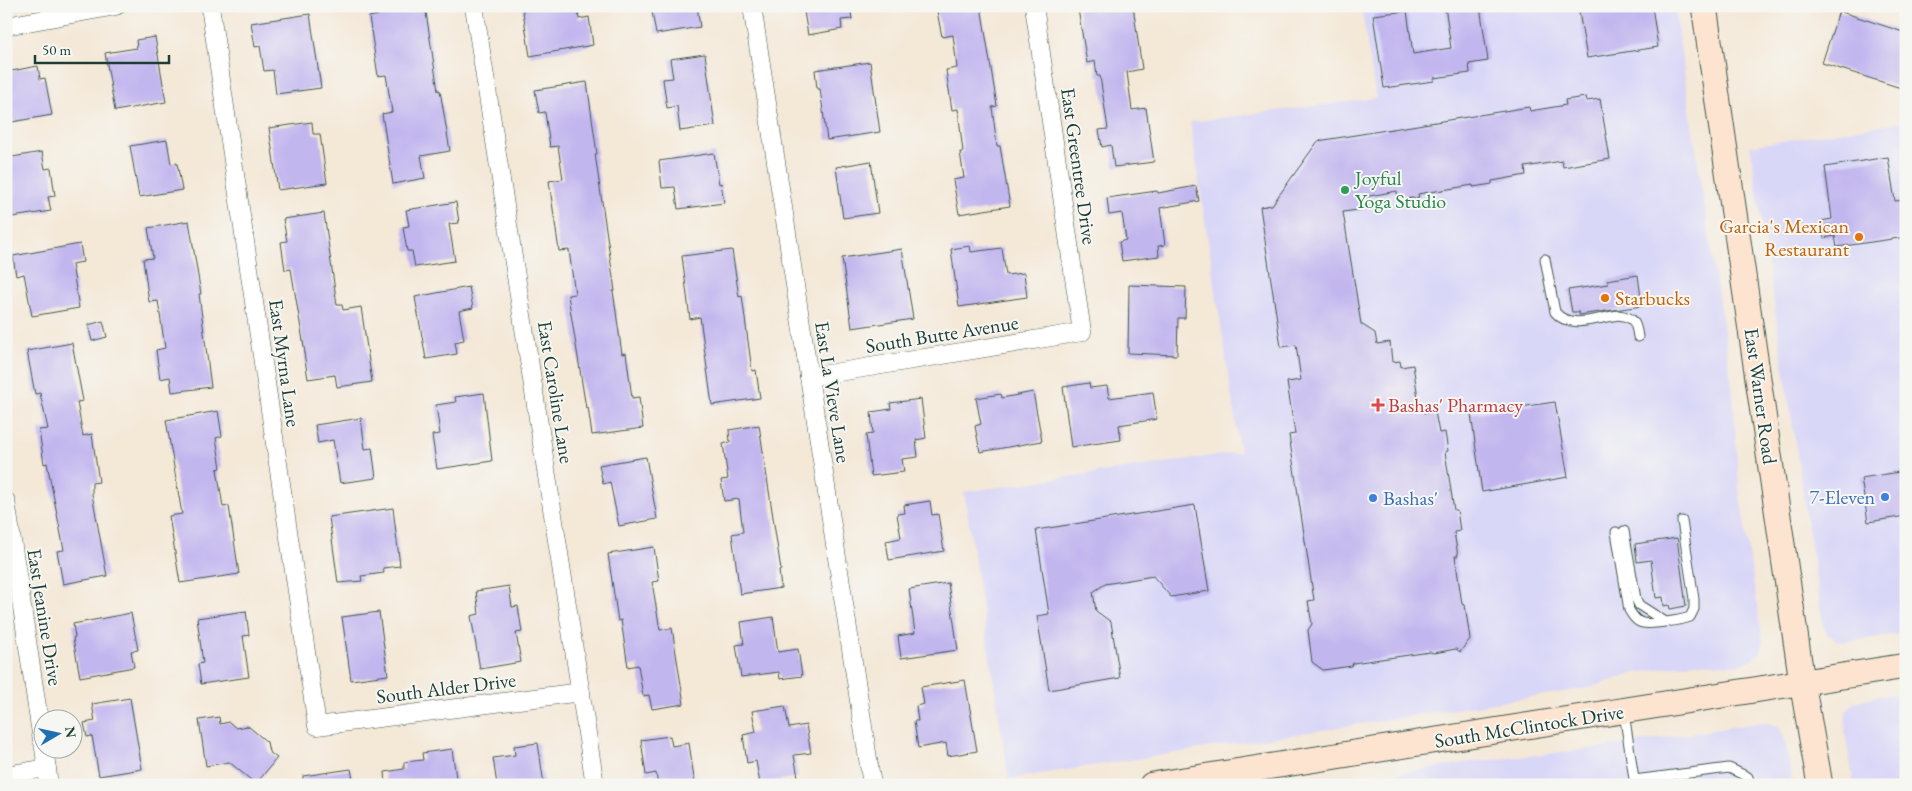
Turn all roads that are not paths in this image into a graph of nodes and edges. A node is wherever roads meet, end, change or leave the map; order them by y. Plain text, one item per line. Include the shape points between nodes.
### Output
1 (116, 6) edge
2 (210, 6) edge
3 (474, 6) edge
4 (752, 6) edge
5 (1034, 6) edge
6 (1704, 6) edge
7 (6, 26) edge
8 (1545, 259) dead end
9 (1082, 332) joint
10 (1638, 337) dead end
11 (809, 377) junction
12 (6, 502) edge
13 (1682, 521) dead end
14 (1664, 621) junction
15 (1906, 666) edge
16 (1802, 682) junction
17 (581, 692) junction
18 (37, 708) edge
19 (1624, 711) junction
20 (317, 726) joint
21 (45, 758) edge
22 (6, 775) edge
23 (48, 777) edge
24 (1216, 781) edge
25 (1634, 783) edge
26 (595, 785) edge
27 (872, 785) edge
28 (1152, 785) edge
29 (1750, 785) edge
30 (1820, 785) edge

1 - 7 street
2 - 20 street, East Myrna Lane
3 - 17 street, East Caroline Lane
4 - 11 street, East La Vieve Lane
5 - 9 street, East Greentree Drive
6 - 16 main road, East Warner Road
8 - 10 lane via 1555,312 1559,317 1575,322 1624,316 1636,324
9 - 11 street, South Butte Avenue
11 - 27 street, East La Vieve Lane
12 - 18 street, East Jeanine Drive
13 - 14 lane via 1694,609 1690,617
14 - 14 lane via 1643,623 1629,610 1620,531 1639,605
15 - 16 main road, South McClintock Drive
16 - 19 main road, South McClintock Drive
16 - 30 main road, East Warner Road
17 - 20 street, South Alder Drive
17 - 26 street, East Caroline Lane
19 - 24 main road, South McClintock Drive
19 - 25 lane
21 - 23 street
22 - 23 street
24 - 28 main road, South McClintock Drive
25 - 29 lane via 1729,768 1748,777

